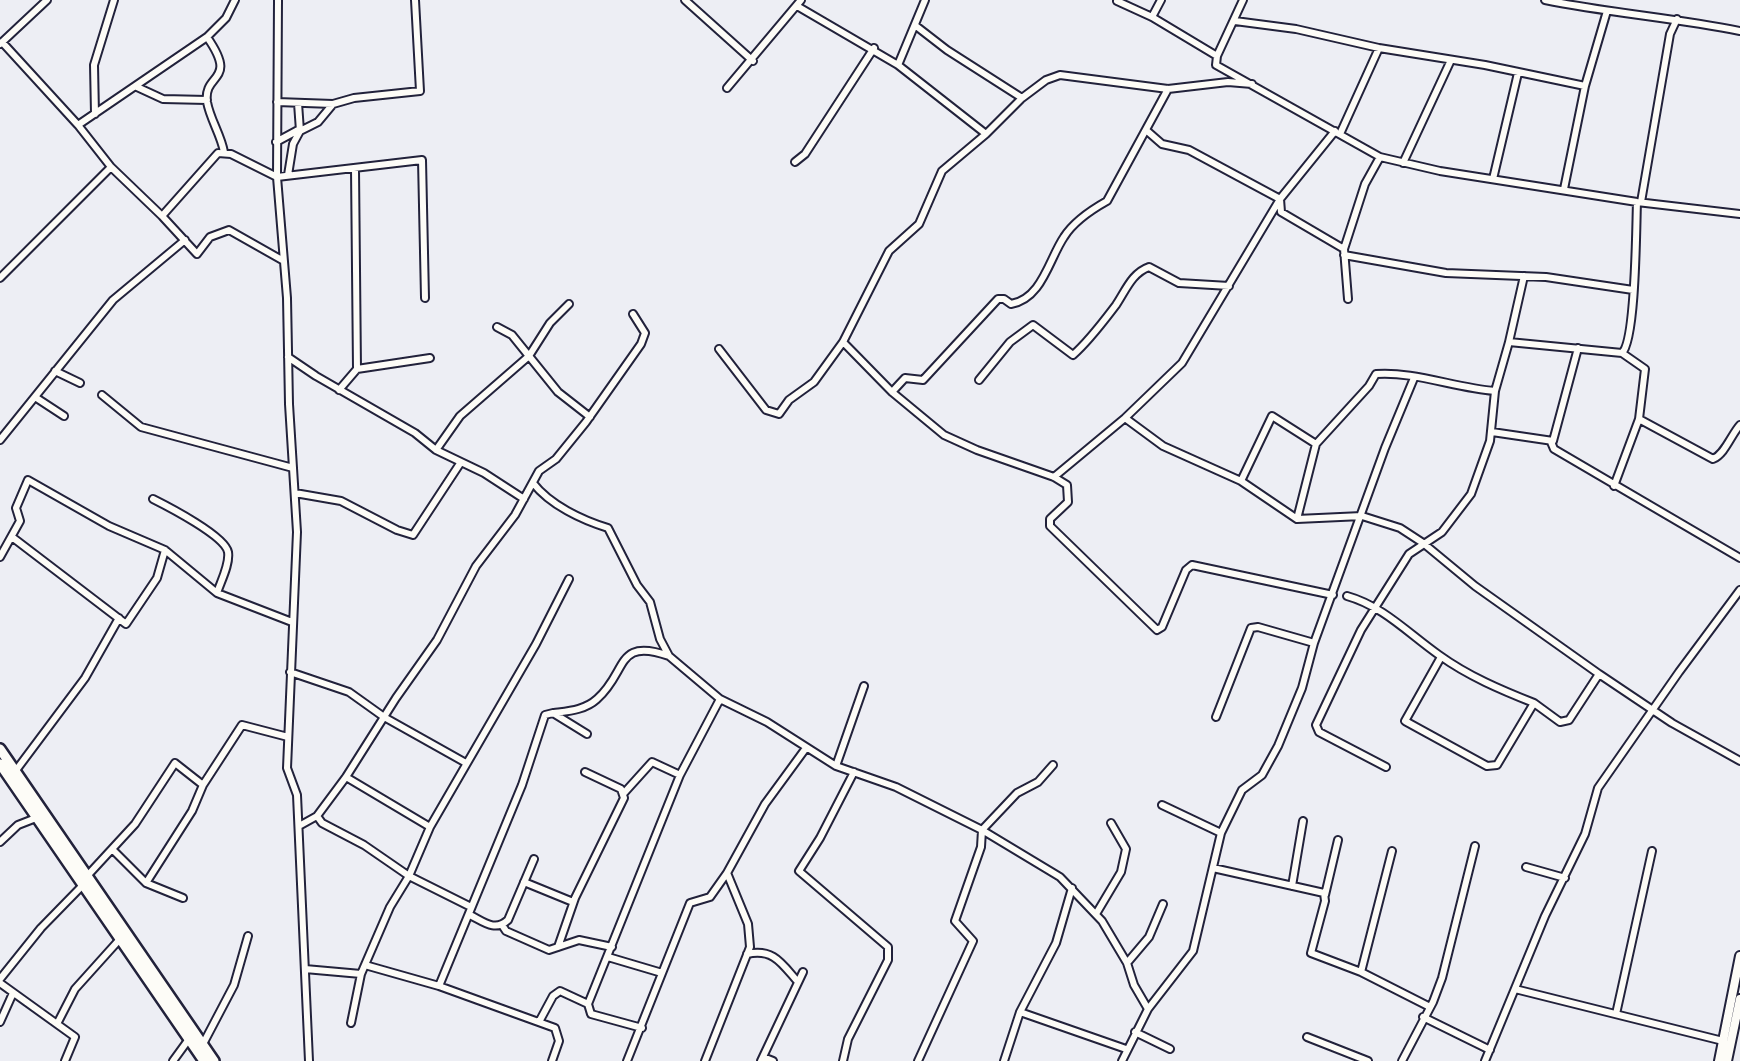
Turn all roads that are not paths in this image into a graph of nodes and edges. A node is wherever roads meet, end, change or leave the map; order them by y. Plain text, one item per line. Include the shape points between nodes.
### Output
1 (47, 0) edge
2 (114, 0) edge
3 (235, 0) edge
4 (278, 0) edge
5 (415, 0) edge
6 (685, 0) edge
7 (925, 0) edge
8 (1161, 0) edge
9 (1243, 0) edge
10 (1545, 0) edge
11 (1117, 1) edge
12 (799, 3) edge
13 (1607, 11) junction
14 (1152, 17) junction
15 (1677, 19) junction
16 (1234, 21) junction
17 (916, 26) junction
18 (1740, 31) edge
19 (207, 37) junction
20 (1, 43) edge
21 (874, 48) junction
22 (1379, 48) junction
23 (1217, 56) junction
24 (1451, 60) junction
25 (753, 61) junction
26 (898, 65) junction
27 (1518, 73) junction
28 (1252, 84) junction
29 (1585, 86) junction
30 (137, 87) junction
31 (728, 88) dead end
32 (1168, 89) junction
33 (1022, 98) junction
34 (207, 100) junction
35 (277, 102) junction
36 (298, 103) junction
37 (333, 104) junction
38 (95, 114) junction
39 (78, 125) junction
40 (300, 130) junction
41 (1146, 130) junction
42 (1338, 133) junction
43 (986, 134) junction
44 (276, 142) junction
45 (224, 152) junction
46 (1380, 157) junction
47 (795, 162) dead end
48 (1403, 163) junction
49 (111, 167) junction
50 (355, 169) junction
51 (288, 175) junction
52 (277, 177) junction
53 (1493, 179) junction
54 (1564, 189) junction
55 (1280, 199) junction
56 (1639, 202) junction
57 (1740, 214) edge
58 (162, 216) junction
59 (185, 240) junction
60 (1344, 252) junction
61 (282, 260) junction
62 (1524, 276) junction
63 (0, 278) edge
64 (1229, 286) junction
65 (1634, 290) junction
66 (425, 298) dead end
67 (1348, 299) dead end
68 (569, 304) dead end
69 (633, 314) dead end
70 (497, 327) dead end
71 (843, 342) junction
72 (1509, 342) junction
73 (1578, 348) junction
74 (718, 349) dead end
75 (1622, 353) junction
76 (529, 356) junction
77 (288, 357) junction
78 (430, 358) dead end
79 (357, 369) junction
80 (55, 371) junction
81 (1414, 378) junction
82 (979, 380) dead end
83 (80, 383) dead end
84 (339, 390) junction
85 (1494, 391) junction
86 (892, 392) junction
87 (102, 395) dead end
88 (35, 397) junction
89 (64, 416) dead end
90 (590, 417) junction
91 (1125, 418) junction
92 (1639, 419) junction
93 (1740, 425) edge
94 (1492, 432) junction
95 (0, 440) edge
96 (1551, 442) junction
97 (1316, 444) junction
98 (436, 450) junction
99 (461, 462) junction
100 (293, 468) junction
101 (1054, 477) junction
102 (1241, 481) junction
103 (533, 483) junction
104 (1614, 486) junction
105 (295, 493) junction
106 (153, 499) dead end
107 (524, 499) junction
108 (1362, 516) junction
109 (1298, 519) junction
110 (12, 537) junction
111 (1423, 543) junction
112 (165, 550) junction
113 (0, 557) edge
114 (1740, 558) edge
115 (569, 579) dead end
116 (1740, 590) edge
117 (217, 592) junction
118 (1333, 595) junction
119 (1347, 596) dead end
120 (1377, 607) junction
121 (119, 618) junction
122 (292, 622) junction
123 (1314, 644) junction
124 (669, 656) junction
125 (1442, 657) junction
126 (290, 672) junction
127 (1599, 674) junction
128 (864, 686) dead end
129 (720, 699) junction
130 (1534, 703) junction
131 (1652, 710) junction
132 (553, 713) junction
133 (384, 717) junction
134 (1216, 717) dead end
135 (586, 734) dead end
136 (288, 737) junction
137 (806, 748) junction
138 (0, 749) edge
139 (1740, 761) edge
140 (0, 764) edge
141 (466, 764) junction
142 (1053, 765) dead end
143 (836, 766) junction
144 (1386, 767) dead end
145 (585, 772) dead end
146 (854, 772) junction
147 (12, 774) junction
148 (680, 775) junction
149 (346, 777) junction
150 (203, 785) junction
151 (624, 793) junction
152 (1162, 805) dead end
153 (317, 816) junction
154 (36, 818) junction
155 (1303, 821) dead end
156 (1111, 823) dead end
157 (299, 826) junction
158 (430, 827) junction
159 (982, 830) junction
160 (1221, 833) junction
161 (1338, 840) dead end
162 (0, 842) edge
163 (1475, 846) dead end
164 (113, 850) junction
165 (1392, 851) dead end
166 (1652, 851) dead end
167 (534, 859) dead end
168 (1526, 867) dead end
169 (1213, 868) junction
170 (727, 873) junction
171 (88, 875) junction
172 (409, 876) junction
173 (1565, 878) junction
174 (524, 882) junction
175 (146, 884) junction
176 (83, 885) junction
177 (1292, 886) junction
178 (1072, 888) junction
179 (1325, 895) junction
180 (183, 898) dead end
181 (573, 902) junction
182 (1163, 904) dead end
183 (471, 907) junction
184 (1096, 914) junction
185 (470, 915) junction
186 (502, 925) junction
187 (248, 936) dead end
188 (120, 939) junction
189 (558, 947) junction
190 (612, 947) junction
191 (747, 954) junction
192 (1740, 956) edge
193 (608, 957) junction
194 (1127, 963) junction
195 (365, 965) junction
196 (305, 969) junction
197 (803, 972) dead end
198 (1360, 972) junction
199 (662, 973) junction
200 (361, 974) junction
201 (0, 981) edge
202 (798, 982) junction
203 (439, 986) junction
204 (1515, 989) junction
205 (13, 993) junction
206 (1740, 999) edge
207 (588, 1004) junction
208 (1430, 1007) junction
209 (1148, 1009) junction
210 (1020, 1012) junction
211 (1616, 1014) junction
212 (1738, 1014) edge
213 (1423, 1017) junction
214 (0, 1022) edge
215 (539, 1022) junction
216 (351, 1023) dead end
217 (57, 1024) junction
218 (642, 1028) junction
219 (1135, 1032) junction
220 (1307, 1037) dead end
221 (189, 1039) junction
222 (1723, 1041) junction
223 (203, 1044) junction
224 (1126, 1049) junction
225 (1170, 1049) dead end
226 (1490, 1050) junction
227 (762, 1059) edge
228 (65, 1061) edge
229 (173, 1061) edge
230 (204, 1061) edge
231 (214, 1061) edge
232 (309, 1061) edge
233 (552, 1061) edge
234 (627, 1061) edge
235 (705, 1061) edge
236 (773, 1061) edge
237 (847, 1061) edge
238 (918, 1061) edge
239 (1004, 1061) edge
240 (1122, 1061) edge
241 (1368, 1061) edge
242 (1403, 1061) edge
243 (1485, 1061) edge
244 (1719, 1061) edge
245 (1727, 1061) edge

1 - 20 street
2 - 38 street via 94,64
3 - 19 street via 226,18
4 - 35 street
5 - 37 street via 420,90
6 - 25 street
7 - 17 street
8 - 14 street
9 - 16 street
10 - 13 street
11 - 14 street
12 - 21 street
12 - 25 street
13 - 15 street
13 - 29 street
14 - 23 street
15 - 18 street
15 - 56 street via 1670,34
16 - 22 street via 1296,29
16 - 23 street
17 - 26 street
17 - 33 street
19 - 30 street
19 - 34 street via 221,59 222,68
20 - 39 street
21 - 26 street
21 - 47 street via 805,154
22 - 24 street
22 - 42 street
23 - 28 street via 1216,65
24 - 27 street
24 - 48 street
25 - 31 street
26 - 43 street
27 - 29 street
27 - 53 street
28 - 32 street
28 - 42 street
29 - 54 street
30 - 34 street via 163,99
30 - 38 street
32 - 33 street via 1060,75
32 - 41 street
33 - 43 street
34 - 45 street
35 - 36 street
35 - 44 street
36 - 37 street
36 - 40 street
37 - 40 street via 318,122
38 - 39 street
39 - 49 street
40 - 44 street
40 - 51 street via 293,144
41 - 55 street via 1162,144 1189,150
41 - 86 street via 1107,201 1089,211 1065,236 1041,282 1019,303 998,299 923,380 905,378
42 - 46 street
42 - 55 street
43 - 71 street via 942,171 919,224 889,251
44 - 52 street
45 - 52 street
45 - 58 street via 214,158
46 - 48 street
46 - 60 street via 1365,184
48 - 53 street
49 - 58 street
49 - 63 street
50 - 51 street
50 - 66 street via 422,160
50 - 79 street
51 - 52 street
52 - 61 street
53 - 54 street
54 - 56 street
55 - 60 street via 1281,212
55 - 64 street
56 - 57 street
56 - 65 street
58 - 59 street
59 - 61 street via 197,254 210,237 229,230
59 - 80 street via 113,300
60 - 62 street via 1446,273
60 - 67 street
61 - 77 street
62 - 65 street
62 - 72 street
64 - 82 street via 1179,283 1149,267 1136,273 1116,305 1073,355 1033,325 1010,342
64 - 91 street via 1182,363
65 - 75 street via 1628,339
68 - 76 street via 550,323
69 - 90 street via 645,333 641,344
70 - 76 street via 512,335
71 - 74 street via 814,382 789,400 779,414 766,410
71 - 86 street
72 - 73 street
72 - 85 street
73 - 75 street
73 - 96 street
75 - 92 street via 1645,369
76 - 90 street via 558,392
76 - 98 street via 460,416
77 - 84 street
77 - 100 street
78 - 79 street
79 - 84 street
80 - 83 street
80 - 88 street
81 - 85 street
81 - 97 street via 1376,374
81 - 108 street
84 - 98 street via 415,433
85 - 94 street
86 - 101 street via 944,435
87 - 100 street via 141,427
88 - 89 street
88 - 95 street
90 - 103 street via 556,459 539,471
91 - 101 street
91 - 102 street via 1163,446
92 - 93 street via 1713,459
92 - 104 street
94 - 96 street
94 - 111 street via 1471,494 1442,532
96 - 104 street via 1554,449
97 - 102 street via 1272,416
97 - 109 street
98 - 99 street
99 - 105 street via 413,535 341,501
99 - 107 street
100 - 105 street
101 - 118 street via 1067,485 1068,502 1050,519 1050,526 1157,630 1192,565
102 - 109 street
103 - 107 street
103 - 124 street via 540,492 584,521 608,528 650,602
104 - 114 street
105 - 122 street
106 - 117 street via 175,510 228,549
107 - 133 street via 476,566 437,640
108 - 109 street
108 - 111 street via 1400,528
108 - 118 street
110 - 112 street via 20,521 16,508 28,480 109,526
110 - 113 street
110 - 121 street
111 - 120 street via 1409,554
111 - 127 street via 1475,586
112 - 117 street
112 - 121 street via 157,578 136,611 126,624
115 - 141 street
116 - 131 street
117 - 122 street
118 - 123 street
119 - 120 street
120 - 125 street
120 - 144 street via 1351,651 1317,729
121 - 147 street via 85,678
122 - 126 street
123 - 134 street via 1251,628
123 - 160 street via 1302,688 1278,746 1262,775 1242,790
124 - 129 street
124 - 132 street via 650,649 628,654 597,699 577,710
125 - 130 street via 1495,688
125 - 130 street via 1405,721 1481,764 1497,765
126 - 133 street via 349,692
126 - 136 street
127 - 130 street via 1569,720 1560,722
127 - 131 street
128 - 143 street
129 - 137 street via 767,722
129 - 148 street
131 - 139 street
131 - 173 street via 1598,788 1585,834
132 - 135 street
132 - 183 street via 544,715 522,785
133 - 141 street
133 - 149 street
136 - 150 street via 242,725
136 - 157 street via 287,768 297,795
137 - 143 street
137 - 170 street via 765,804
138 - 147 main road
140 - 147 main road
141 - 158 street
142 - 159 street via 1038,782 1017,793
143 - 146 street
145 - 151 street
146 - 159 street via 896,787
146 - 237 street via 799,871 888,947 888,960 848,1039
147 - 154 main road
147 - 171 main road
148 - 151 street via 652,762
148 - 190 street
149 - 153 street
149 - 158 street
150 - 164 street via 175,763
150 - 175 street via 192,811
151 - 181 street
152 - 160 street
153 - 157 street
153 - 172 street via 322,823 364,845
154 - 162 street via 18,825
154 - 176 main road
155 - 177 street
156 - 184 street via 1126,849 1121,872
157 - 196 street
158 - 172 street
159 - 178 street
159 - 238 street via 981,847 955,921 973,941
160 - 169 street
161 - 179 street
163 - 208 street via 1450,951
164 - 171 street
164 - 175 street
165 - 198 street
166 - 211 street
167 - 174 street
168 - 173 street
169 - 177 street
169 - 209 street via 1193,951
170 - 191 street via 748,924
170 - 199 street via 710,897 690,903
171 - 223 main road
172 - 183 street
172 - 195 street via 390,907
173 - 204 street
174 - 181 street
174 - 186 street via 508,920
175 - 180 street
176 - 188 main road
176 - 201 street via 41,928
177 - 179 street
178 - 184 street
178 - 210 street via 1056,942
179 - 198 street via 1311,953
181 - 189 street
182 - 194 street via 1149,936
183 - 185 street
184 - 194 street
185 - 186 street via 494,927
185 - 203 street
186 - 189 street via 506,931 549,950
187 - 223 street via 234,986
188 - 217 street via 75,989
188 - 221 main road
189 - 190 street via 579,940
190 - 193 street
191 - 202 street via 764,952 779,958
191 - 235 street
192 - 222 street
193 - 199 street
193 - 207 street
194 - 209 street
195 - 200 street
195 - 203 street
196 - 200 street
196 - 232 street
197 - 202 street
198 - 208 street
199 - 218 street
200 - 216 street
201 - 205 street
202 - 227 street
203 - 215 street
204 - 211 street
204 - 226 street
205 - 214 street
205 - 217 street
206 - 212 street
207 - 215 street via 560,991
207 - 218 street via 591,1014
208 - 213 street
209 - 219 street
210 - 224 street
210 - 239 street
211 - 222 street
212 - 245 street
213 - 226 street
213 - 242 street
215 - 233 street via 555,1028 559,1034
217 - 228 street via 75,1037
218 - 234 street
219 - 224 street
219 - 225 street
220 - 241 street
221 - 229 street
221 - 230 main road
222 - 244 street
223 - 231 main road
224 - 240 street
226 - 243 street
227 - 236 street

